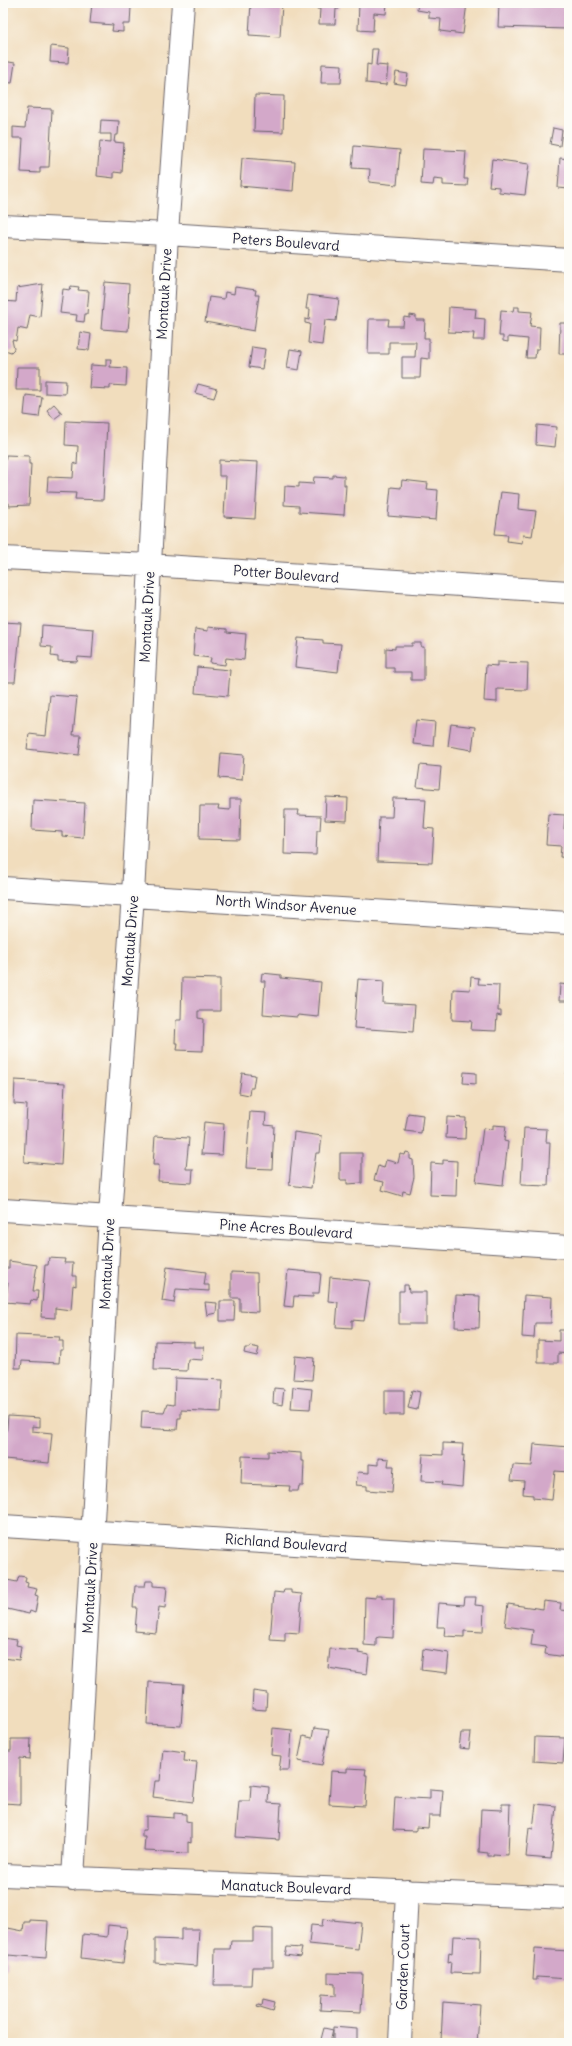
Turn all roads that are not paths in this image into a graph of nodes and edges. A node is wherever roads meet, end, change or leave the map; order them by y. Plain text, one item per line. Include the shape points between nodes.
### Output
1 (183, 3) edge
2 (3, 226) edge
3 (167, 234) junction
4 (569, 260) edge
5 (3, 558) edge
6 (149, 565) junction
7 (569, 592) edge
8 (3, 888) edge
9 (133, 895) junction
10 (569, 923) edge
11 (3, 1210) edge
12 (110, 1216) junction
13 (569, 1247) edge
14 (3, 1526) edge
15 (93, 1531) junction
16 (569, 1560) edge
17 (3, 1875) edge
18 (73, 1879) junction
19 (407, 1891) junction
20 (569, 1898) edge
21 (400, 2043) edge

1 - 3 street, Montauk Drive
2 - 3 street, Peters Boulevard
3 - 4 street, Peters Boulevard
3 - 6 street, Montauk Drive
5 - 6 street, Potter Boulevard
6 - 7 street, Potter Boulevard
6 - 9 street, Montauk Drive
8 - 9 street, North Windsor Avenue
9 - 10 street, North Windsor Avenue
9 - 12 street, Montauk Drive
11 - 12 street, Pine Acres Boulevard
12 - 13 street, Pine Acres Boulevard
12 - 15 street, Montauk Drive
14 - 15 street, Richland Boulevard
15 - 16 street, Richland Boulevard
15 - 18 street, Montauk Drive
17 - 18 street, Manatuck Boulevard
18 - 19 street, Manatuck Boulevard
19 - 20 street, Manatuck Boulevard
19 - 21 street, Garden Court

